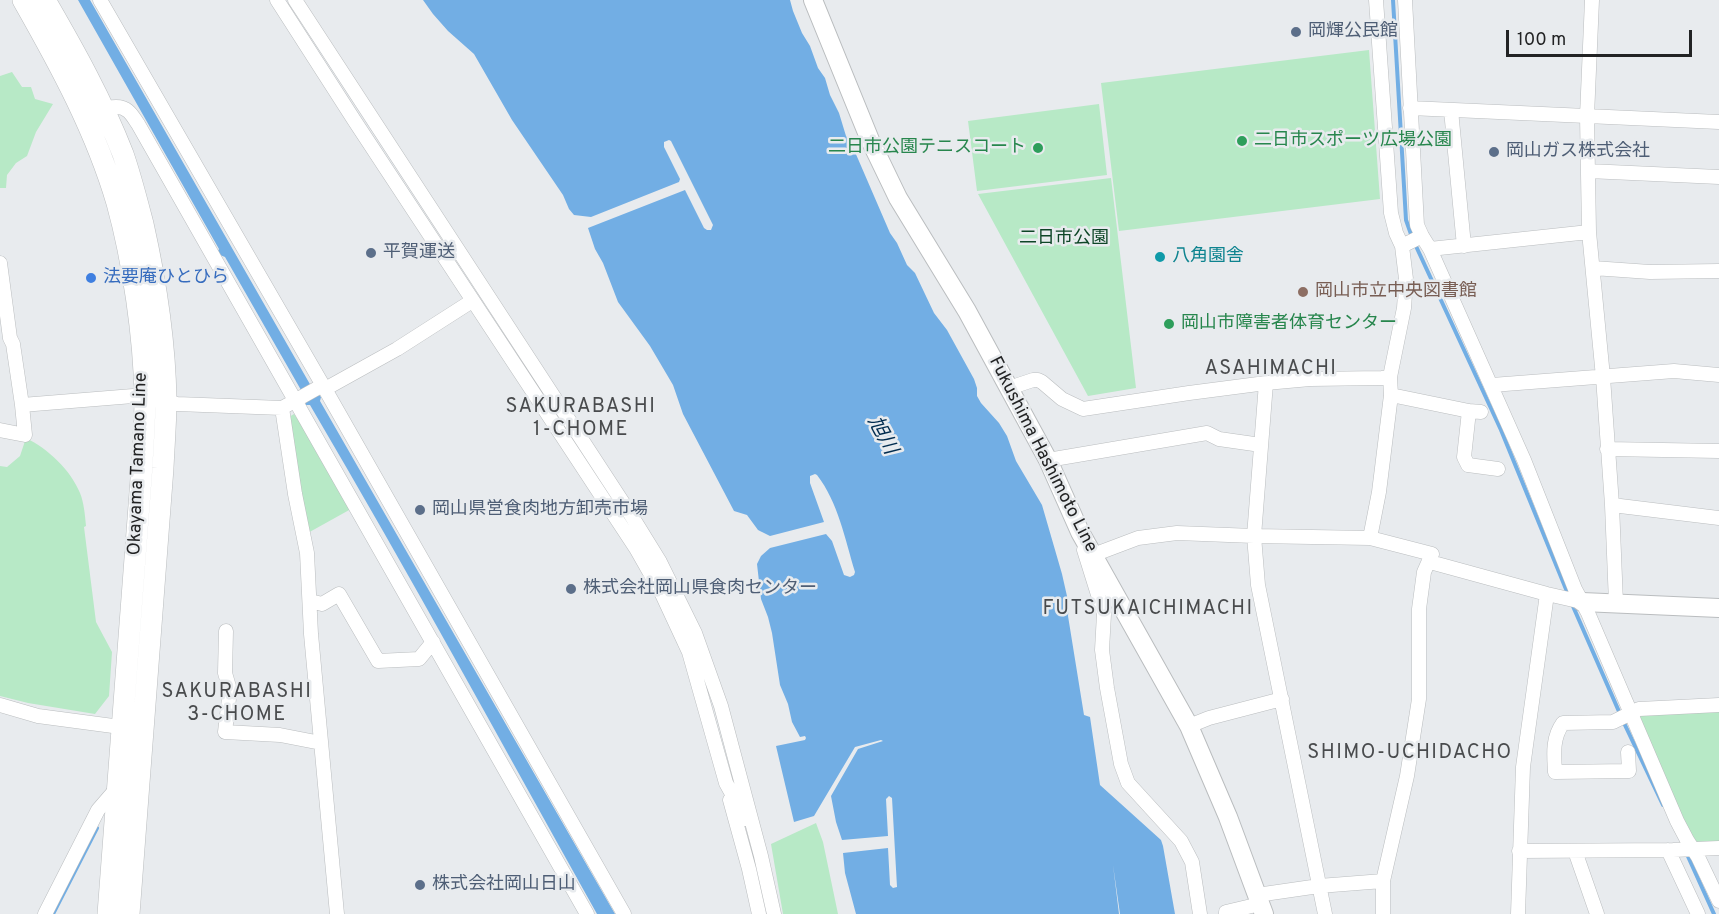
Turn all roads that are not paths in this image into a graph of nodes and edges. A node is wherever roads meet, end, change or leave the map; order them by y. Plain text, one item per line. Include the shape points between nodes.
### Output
1 (23, 0) edge
2 (45, 0) edge
3 (100, 0) edge
4 (277, 0) edge
5 (295, 0) edge
6 (813, 0) edge
7 (1376, 0) edge
8 (1405, 0) edge
9 (1592, 0) edge
10 (1410, 108) junction
11 (1451, 110) junction
12 (94, 112) junction
13 (1587, 116) junction
14 (1719, 122) edge
15 (1588, 171) junction
16 (1719, 177) edge
17 (1589, 232) junction
18 (1413, 240) junction
19 (1464, 246) junction
20 (1430, 249) junction
21 (0, 263) edge
22 (1593, 268) junction
23 (1719, 271) edge
24 (472, 301) junction
25 (1719, 375) edge
26 (1390, 377) junction
27 (1603, 377) junction
28 (1266, 383) junction
29 (1492, 384) junction
30 (321, 387) junction
31 (1009, 388) junction
32 (1391, 394) junction
33 (145, 398) junction
34 (299, 398) junction
35 (166, 402) junction
36 (22, 405) junction
37 (282, 408) junction
38 (0, 430) edge
39 (1261, 445) junction
40 (1607, 449) junction
41 (1719, 451) edge
42 (1048, 460) junction
43 (1498, 469) dead end
44 (1612, 505) junction
45 (1719, 518) edge
46 (1080, 532) junction
47 (1254, 536) junction
48 (1370, 538) junction
49 (1093, 555) junction
50 (1430, 562) junction
51 (1547, 594) junction
52 (1575, 600) junction
53 (310, 602) junction
54 (1616, 603) junction
55 (1719, 608) edge
56 (226, 631) dead end
57 (433, 642) junction
58 (1282, 699) junction
59 (0, 705) edge
60 (1719, 705) edge
61 (1626, 716) junction
62 (1189, 726) junction
63 (132, 729) junction
64 (321, 743) junction
65 (1628, 752) dead end
66 (726, 783) junction
67 (117, 788) junction
68 (757, 839) junction
69 (1719, 848) edge
70 (1691, 849) junction
71 (1519, 850) junction
72 (1671, 850) junction
73 (1575, 851) junction
74 (1383, 881) junction
75 (1319, 886) junction
76 (1719, 901) edge
77 (1260, 904) edge
78 (45, 914) edge
79 (108, 914) edge
80 (129, 914) edge
81 (337, 914) edge
82 (588, 914) edge
83 (624, 914) edge
84 (759, 914) edge
85 (774, 914) edge
86 (1200, 914) edge
87 (1226, 914) edge
88 (1325, 914) edge
89 (1383, 914) edge
90 (1518, 914) edge
91 (1597, 914) edge
92 (1698, 914) edge

1 - 12 main road, Okayama Tamano Line via 46,42
2 - 12 main road, Okayama Tamano Line via 75,52
3 - 30 street
4 - 24 street
5 - 68 street via 660,562 695,633 721,706
6 - 31 main road, Fukushima Hashimoto Line via 898,198
7 - 18 street via 1391,213 1396,233
8 - 10 street
9 - 13 street
10 - 11 street
10 - 18 street via 1418,225
11 - 13 street
11 - 19 street
12 - 33 main road, Okayama Tamano Line via 128,254
12 - 34 street via 119,107 128,111 138,124
12 - 35 main road, Okayama Tamano Line via 124,157 136,198 159,303
13 - 14 street
13 - 15 street
15 - 16 street
15 - 17 street
17 - 19 street
17 - 22 street
18 - 20 street
18 - 26 street
19 - 20 street
20 - 29 street
21 - 36 street
22 - 23 street via 1650,273
22 - 27 street
24 - 30 street via 397,349
24 - 66 street via 662,594 689,652
25 - 27 street via 1674,371
26 - 28 street
26 - 32 street
27 - 29 street
27 - 40 street
28 - 31 street via 1083,410 1038,380
28 - 39 street
29 - 52 street via 1575,589
30 - 34 street
30 - 83 street
31 - 42 main road, Fukushima Hashimoto Line
32 - 43 street via 1475,411 1464,457 1468,465
32 - 48 street
33 - 35 street
33 - 36 street
33 - 63 main road, Okayama Tamano Line
34 - 37 street
34 - 57 street
35 - 37 street
35 - 63 main road, Okayama Tamano Line via 163,468
36 - 38 street via 25,435
37 - 53 street via 307,553
39 - 42 street via 1219,439 1207,433
39 - 47 street
40 - 41 street
40 - 44 street
42 - 46 main road, Fukushima Hashimoto Line
44 - 45 street
44 - 54 street
46 - 49 main road, Fukushima Hashimoto Line
46 - 86 street via 1104,614 1102,650 1120,764 1128,783 1181,841 1192,862
47 - 48 street
47 - 49 street via 1177,533 1138,538
47 - 58 street via 1258,585
48 - 50 street via 1432,554
49 - 62 main road, Fukushima Hashimoto Line
50 - 51 street
50 - 74 street via 1424,572 1419,609 1419,699 1407,776
51 - 52 street
51 - 71 street via 1523,767
52 - 54 main road
52 - 61 street
53 - 57 street via 322,604 339,594 378,661 419,659
53 - 64 street
54 - 55 main road
56 - 64 street via 225,673 230,690 225,732 280,735
57 - 82 street
58 - 62 street
58 - 75 street
59 - 63 street via 38,716
60 - 61 street via 1639,709
61 - 65 street via 1612,722 1563,723 1554,746 1555,772 1629,771
61 - 70 street
62 - 77 main road, Fukushima Hashimoto Line
63 - 67 main road, Okayama Tamano Line
63 - 80 main road, Okayama Tamano Line
64 - 81 street
66 - 68 street
66 - 84 street
67 - 78 street via 98,810
67 - 79 main road, Okayama Tamano Line
68 - 85 street
69 - 70 street
70 - 72 street
70 - 76 street
71 - 73 street
71 - 90 street
72 - 73 street
72 - 92 street
73 - 91 street
74 - 75 street
74 - 89 street
75 - 77 street
75 - 88 street
77 - 87 street

